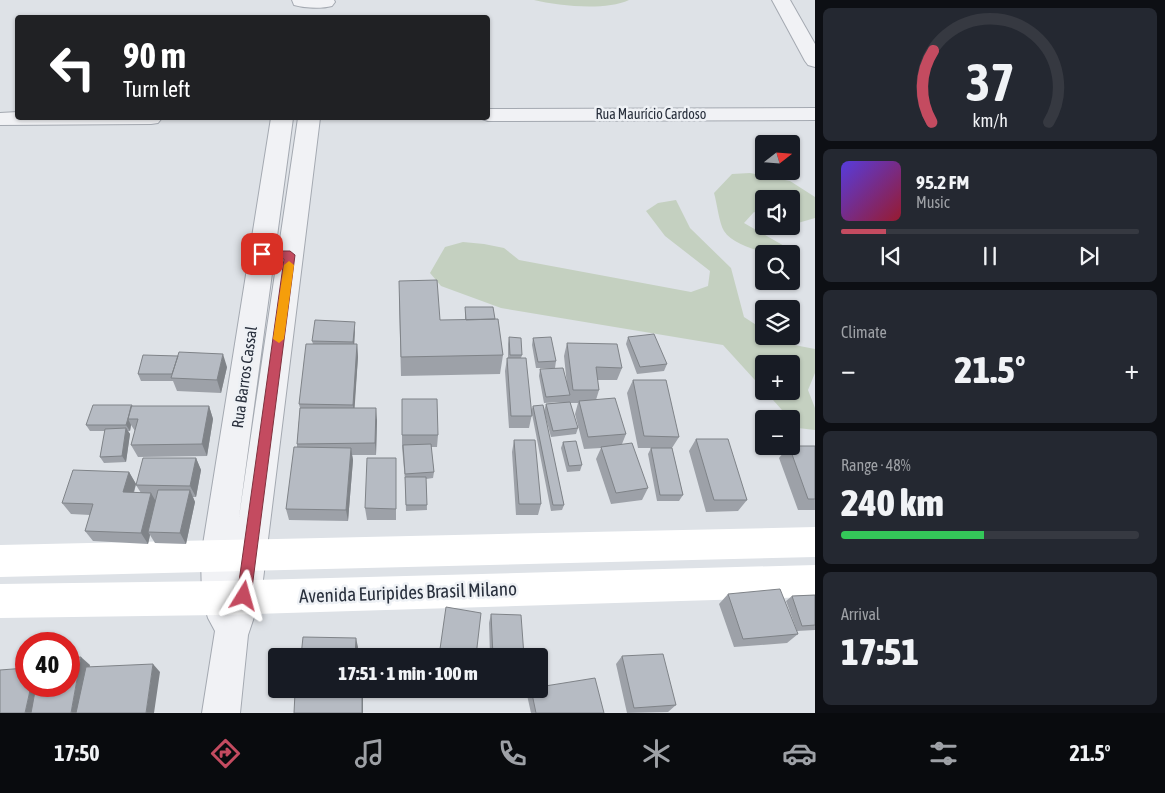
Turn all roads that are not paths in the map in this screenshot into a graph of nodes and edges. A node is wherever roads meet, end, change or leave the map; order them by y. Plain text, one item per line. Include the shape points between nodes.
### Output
1 (781, 0) edge
2 (299, 6) edge
3 (325, 6) edge
4 (815, 61) edge
5 (815, 114) edge
6 (490, 115) edge
7 (0, 119) edge
8 (15, 119) edge
9 (282, 120) edge
10 (309, 120) edge
11 (262, 254) junction
12 (290, 255) junction
13 (815, 542) edge
14 (671, 545) junction
15 (250, 556) junction
16 (217, 557) junction
17 (0, 561) edge
18 (815, 581) edge
19 (682, 585) junction
20 (231, 597) junction
21 (0, 601) edge
22 (221, 713) edge

1 - 4 street
2 - 3 street
5 - 6 street, Rua Maurício Cardoso
7 - 8 street
9 - 11 street, Rua Barros Cassal
10 - 12 street, Rua Barros Cassal
11 - 12 street
11 - 16 street, Rua Barros Cassal
12 - 15 street, Rua Barros Cassal
13 - 14 main road
14 - 15 main road
14 - 19 main road
15 - 16 main road
15 - 20 street, Rua Barros Cassal
16 - 17 main road
16 - 20 street, Rua Barros Cassal
18 - 19 main road, Avenida Euripides Brasil Milano
19 - 20 main road, Avenida Euripides Brasil Milano
20 - 21 main road, Avenida Euripides Brasil Milano
20 - 22 street, Rua Barros Cassal via 231,635

